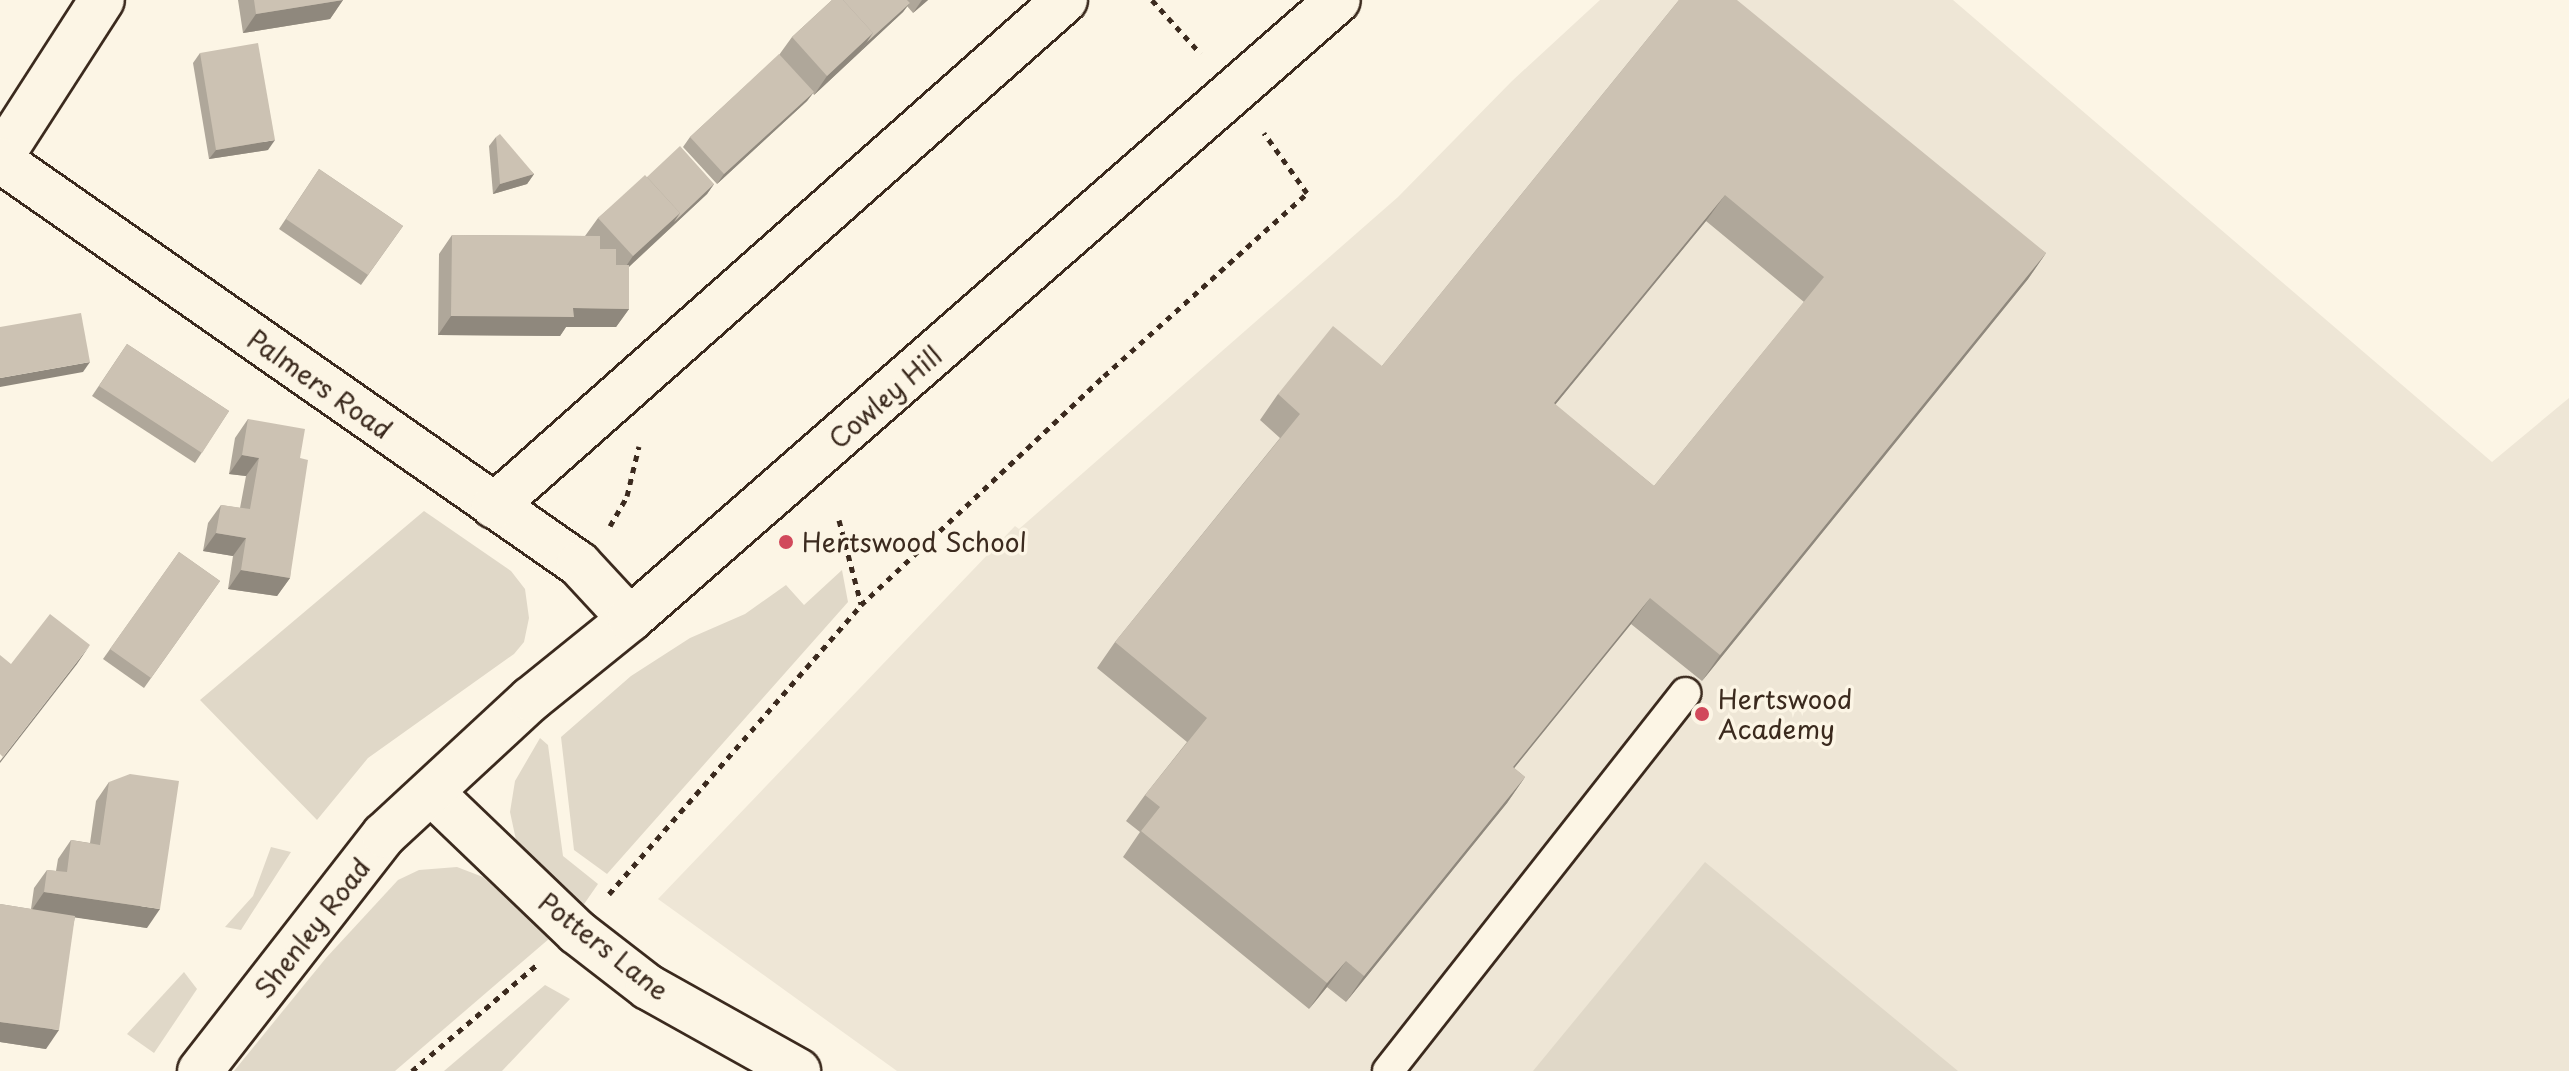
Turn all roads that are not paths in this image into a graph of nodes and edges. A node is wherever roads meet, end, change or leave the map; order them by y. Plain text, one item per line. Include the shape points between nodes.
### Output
1 (102, 0) edge
2 (1065, 0) edge
3 (1338, 0) edge
4 (0, 159) edge
5 (494, 506) junction
6 (630, 619) junction
7 (1685, 693) dead end
8 (432, 793) junction
9 (200, 1071) edge
10 (798, 1071) edge
11 (1388, 1071) edge

1 - 4 street
2 - 5 street
3 - 6 street, Cowley Hill
4 - 5 street, Palmers Road
5 - 6 street, Palmers Road via 579,564
6 - 8 street, Cowley Hill via 531,699
7 - 11 lane
8 - 9 street, Shenley Road via 384,835
8 - 10 street, Potters Lane via 577,932 648,987

